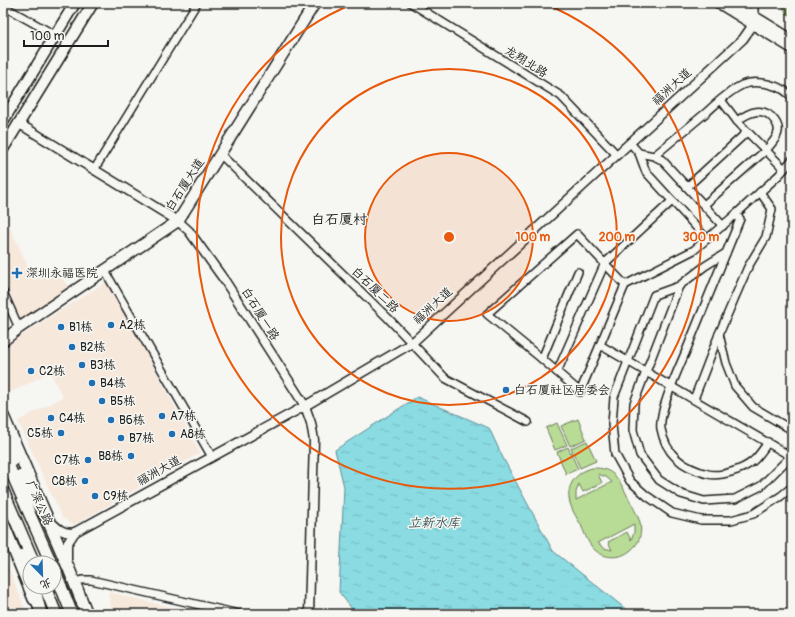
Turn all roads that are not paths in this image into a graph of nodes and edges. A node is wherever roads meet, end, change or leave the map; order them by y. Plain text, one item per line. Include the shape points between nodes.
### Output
1 (75, 3) edge
2 (92, 3) edge
3 (197, 3) edge
4 (315, 3) edge
5 (411, 3) edge
6 (719, 3) edge
7 (732, 3) edge
8 (754, 3) edge
9 (3, 6) edge
10 (753, 20) junction
11 (55, 35) junction
12 (792, 40) edge
13 (792, 48) edge
14 (792, 98) edge
15 (721, 100) junction
16 (3, 121) edge
17 (737, 121) junction
18 (18, 123) junction
19 (747, 132) junction
20 (630, 143) junction
21 (3, 149) edge
22 (766, 150) junction
23 (639, 153) junction
24 (220, 154) junction
25 (617, 155) junction
26 (654, 156) junction
27 (792, 160) edge
28 (784, 169) junction
29 (94, 170) junction
30 (687, 187) junction
31 (760, 192) junction
32 (672, 201) junction
33 (704, 205) junction
34 (735, 215) junction
35 (178, 221) junction
36 (724, 226) junction
37 (707, 239) junction
38 (726, 253) junction
39 (605, 263) junction
40 (105, 271) junction
41 (578, 272) dead end
42 (625, 285) junction
43 (679, 286) junction
44 (3, 292) edge
45 (19, 328) junction
46 (719, 334) junction
47 (3, 341) edge
48 (412, 343) junction
49 (600, 345) junction
50 (542, 359) junction
51 (627, 361) junction
52 (645, 371) junction
53 (558, 372) junction
54 (672, 387) junction
55 (694, 399) junction
56 (305, 406) junction
57 (3, 416) edge
58 (528, 422) dead end
59 (792, 430) edge
60 (3, 438) edge
61 (768, 442) junction
62 (3, 453) edge
63 (792, 456) edge
64 (212, 457) junction
65 (792, 487) edge
66 (3, 491) edge
67 (46, 516) junction
68 (3, 524) edge
69 (19, 528) junction
70 (75, 532) junction
71 (26, 555) edge
72 (31, 555) edge
73 (48, 555) edge
74 (69, 569) junction
75 (75, 582) junction
76 (62, 585) edge
77 (62, 588) edge
78 (36, 595) edge
79 (48, 595) edge
80 (41, 614) edge
81 (56, 614) edge
82 (72, 614) edge
83 (77, 614) edge
84 (87, 614) edge
85 (240, 614) edge
86 (309, 614) edge

1 - 11 main road
2 - 18 main road
3 - 29 street
4 - 24 main road, 白石厦大道
5 - 25 street, 龙翔北路 via 561,96
6 - 10 main road
7 - 10 main road
8 - 10 street
9 - 11 street
10 - 12 main road
10 - 13 main road
10 - 20 street, 福洲大道 via 743,39
11 - 16 main road
14 - 15 street via 775,85 759,83 743,85
15 - 17 street
15 - 26 street
17 - 19 street
17 - 22 street via 747,114 758,111 773,118 778,125 778,132
18 - 21 main road
18 - 29 street, 白石厦一路
19 - 22 street
19 - 30 street
20 - 23 street
20 - 25 street, 福洲大道
22 - 28 street
22 - 33 street
23 - 26 street
23 - 32 street via 646,172
24 - 35 main road, 白石厦大道
24 - 48 street, 白石厦二路
25 - 48 street, 福洲大道
26 - 30 street via 662,160
27 - 28 street
28 - 31 street
29 - 35 street, 白石厦一路
30 - 33 street
31 - 34 street
31 - 46 street via 772,209 766,237 748,267
32 - 37 street
32 - 39 street
33 - 36 street
34 - 36 street
34 - 38 street via 740,219
35 - 40 main road, 白石厦大道
35 - 56 street, 白石厦一路 via 189,231 225,281
36 - 37 street
37 - 42 street via 694,250
38 - 43 street
38 - 54 street
39 - 42 street
39 - 50 street via 577,234 488,314
39 - 53 street
40 - 45 main road, 白石厦大道
40 - 64 street
41 - 50 street
42 - 49 street
43 - 51 street via 654,296
43 - 52 street
44 - 45 street
45 - 47 main road, 白石厦大道
46 - 55 street
46 - 59 street via 735,386 753,407
48 - 56 street, 福洲大道
48 - 58 street, 白石厦二路 via 445,378
49 - 51 street
49 - 53 street via 580,392
50 - 53 street
51 - 52 street
51 - 65 street via 614,397 612,424 615,454 630,481 647,496 672,512 701,520 731,520 753,514
52 - 54 street
52 - 63 street via 634,403 633,430 640,455 659,480 681,494 704,501 735,498 761,486
54 - 55 street
54 - 61 street via 661,416 661,428 676,460 691,470 710,475 733,472 753,461
55 - 61 street
56 - 64 street, 福洲大道
56 - 86 street, 白石厦一路 via 314,440
57 - 67 main road
60 - 67 main road via 26,486
61 - 63 street
62 - 73 main road, 广深公路
64 - 70 street, 福洲大道
66 - 69 main road
67 - 70 street via 62,531
67 - 74 main road
68 - 80 main road
69 - 71 main road
69 - 72 main road
70 - 74 street via 69,539 66,549
74 - 75 main road
75 - 84 main road
75 - 85 street via 86,579
76 - 83 main road
77 - 82 main road
78 - 80 main road
79 - 81 main road

